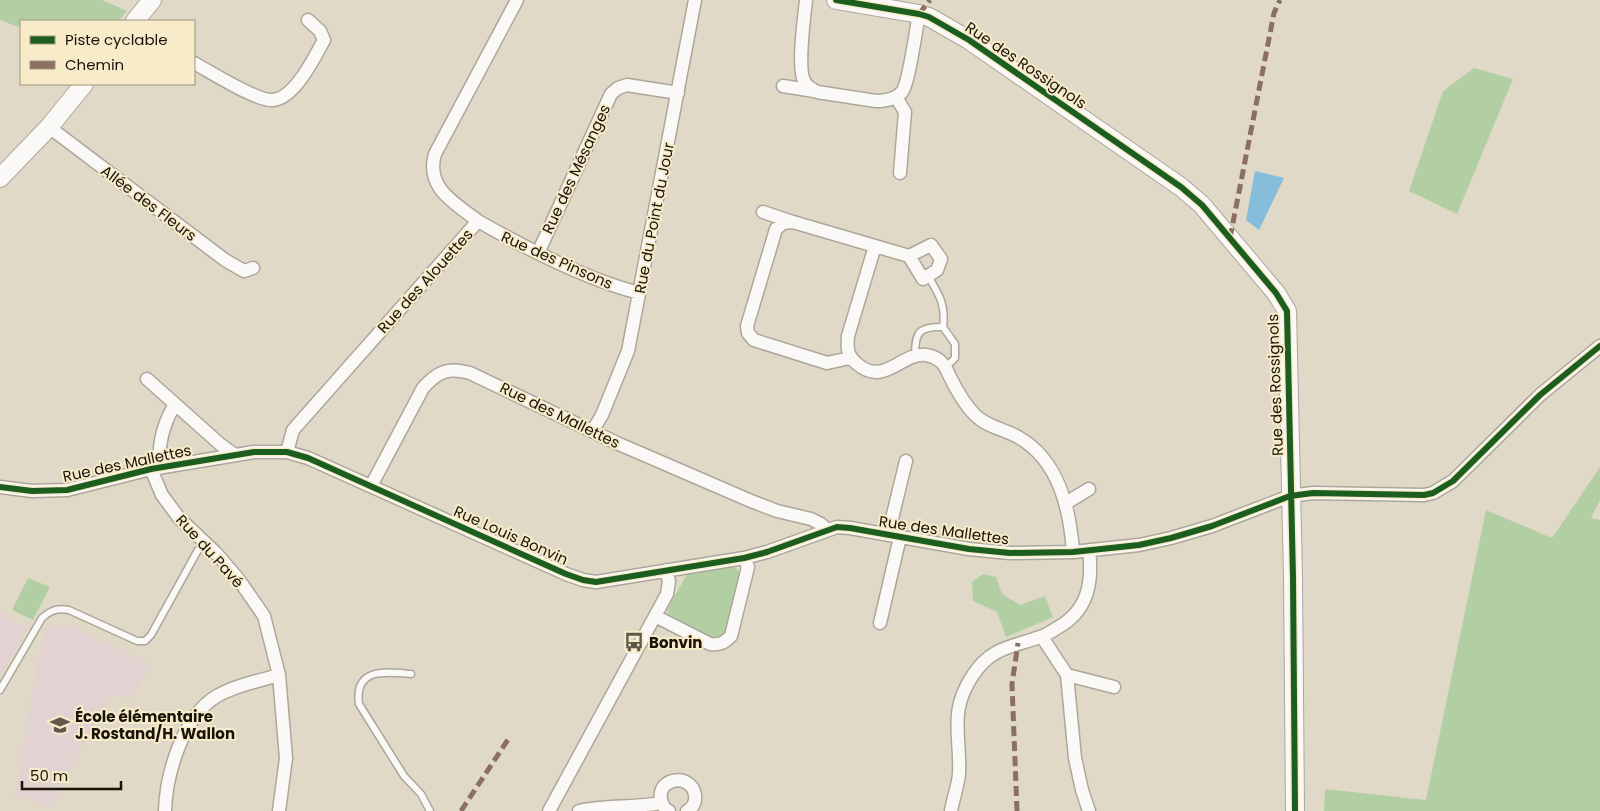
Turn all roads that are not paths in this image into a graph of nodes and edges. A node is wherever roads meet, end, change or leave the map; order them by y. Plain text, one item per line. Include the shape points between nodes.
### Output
1 (152, 0) edge
2 (517, 0) edge
3 (696, 0) edge
4 (806, 0) edge
5 (836, 0) edge
6 (919, 14) junction
7 (136, 20) edge
8 (308, 20) dead end
9 (195, 64) edge
10 (83, 85) edge
11 (783, 86) dead end
12 (817, 92) junction
13 (678, 93) junction
14 (896, 97) junction
15 (49, 127) junction
16 (900, 173) dead end
17 (0, 178) edge
18 (763, 212) dead end
19 (478, 221) junction
20 (793, 222) junction
21 (874, 246) junction
22 (538, 253) junction
23 (909, 256) junction
24 (253, 268) dead end
25 (928, 276) junction
26 (639, 293) junction
27 (942, 327) junction
28 (1600, 346) edge
29 (915, 356) junction
30 (850, 358) junction
31 (945, 368) junction
32 (147, 379) dead end
33 (175, 404) junction
34 (593, 430) junction
35 (287, 452) junction
36 (234, 455) junction
37 (906, 461) dead end
38 (156, 468) junction
39 (371, 486) junction
40 (0, 487) edge
41 (1089, 489) dead end
42 (1290, 496) junction
43 (1066, 504) junction
44 (827, 530) junction
45 (894, 536) junction
46 (206, 544) junction
47 (1089, 550) junction
48 (1072, 552) junction
49 (744, 558) junction
50 (666, 570) junction
51 (655, 616) junction
52 (880, 622) dead end
53 (1042, 637) junction
54 (411, 674) dead end
55 (279, 675) junction
56 (1067, 675) junction
57 (1114, 687) dead end
58 (0, 690) edge
59 (665, 807) edge
60 (165, 811) edge
61 (279, 811) edge
62 (430, 811) edge
63 (549, 811) edge
64 (579, 811) edge
65 (687, 811) edge
66 (951, 811) edge
67 (1089, 811) edge
68 (1296, 811) edge

1 - 7 street
2 - 19 street, Rue des Alouettes via 432,165 434,179 443,193
3 - 13 street, Rue du Point du Jour
4 - 12 street via 802,67 808,87
5 - 6 street, Rue des Rossignols
6 - 14 street via 905,86
6 - 42 street, Rue des Rossignols via 970,40 1181,187 1202,205 1276,293 1287,311
8 - 9 street via 324,40 294,88 285,96 273,100 259,98
10 - 15 street
11 - 12 street
12 - 14 street via 876,101
13 - 22 street, Rue des Mésanges via 626,85 611,94
13 - 26 street, Rue du Point du Jour
14 - 16 street via 905,112
15 - 17 street
15 - 24 street, Allée des Fleurs via 225,260 244,271
18 - 20 street
19 - 22 street, Rue des Pinsons
19 - 35 street, Rue des Alouettes via 293,430
20 - 21 street
20 - 30 street via 783,223 776,229 747,326 748,333 754,340 827,363
21 - 23 street
21 - 30 street via 848,336
22 - 26 street, Rue des Pinsons via 615,287
23 - 25 street via 923,279
23 - 25 street via 931,245 941,259 937,270
25 - 27 lane via 942,301 945,314
26 - 34 street, Rue du Point du Jour via 628,351
27 - 29 lane via 929,326 920,330 915,338
27 - 31 lane via 955,344 955,358
28 - 42 street, Rue des Mallettes via 1540,395 1453,481 1434,493 1313,493
29 - 30 street via 890,370 879,371 860,366
29 - 31 street via 936,358
31 - 43 street via 961,399 975,415 985,423 1018,436 1047,463
32 - 33 street
33 - 36 street
33 - 38 street via 168,417
34 - 39 street, Rue des Mallettes via 470,373 457,369 445,371 423,388
34 - 44 street, Rue des Mallettes via 750,501 810,519
35 - 36 street, Rue des Mallettes
35 - 39 street, Rue des Mallettes
36 - 38 street, Rue des Mallettes
37 - 45 street
38 - 40 street, Rue des Mallettes via 67,490 32,492
38 - 46 street, Rue du Pavé via 162,495 179,518
39 - 50 street, Rue Louis Bonvin via 583,580 596,582
41 - 43 street
42 - 47 street, Rue des Mallettes via 1171,538
42 - 68 street, Rue des Rossignols
43 - 48 street
44 - 45 street, Rue des Mallettes via 850,528
44 - 49 street, Rue Louis Bonvin
45 - 48 street, Rue des Mallettes via 1010,553
45 - 52 street
46 - 55 street, Rue du Pavé via 239,580 264,616
46 - 58 lane via 198,550 151,636 145,641 136,641 69,610 49,612 42,618
47 - 48 street, Rue des Mallettes
47 - 53 street via 1090,584 1083,603 1074,617
49 - 50 street, Rue Louis Bonvin
49 - 51 street via 748,567 731,636 725,642 710,644
50 - 51 street via 669,581 667,594
51 - 63 street
53 - 56 street
53 - 66 street via 999,650 985,659 963,692 956,721 959,774
54 - 62 lane via 376,672 368,676 357,695 359,704 404,776 421,794
55 - 60 street via 216,696 198,714 182,739 172,766
55 - 61 street, Rue du Pavé via 286,758
56 - 57 street
56 - 67 street via 1075,758
59 - 64 street via 607,806
59 - 65 street via 660,794 662,788 670,781 679,780 687,782 694,790 695,800

